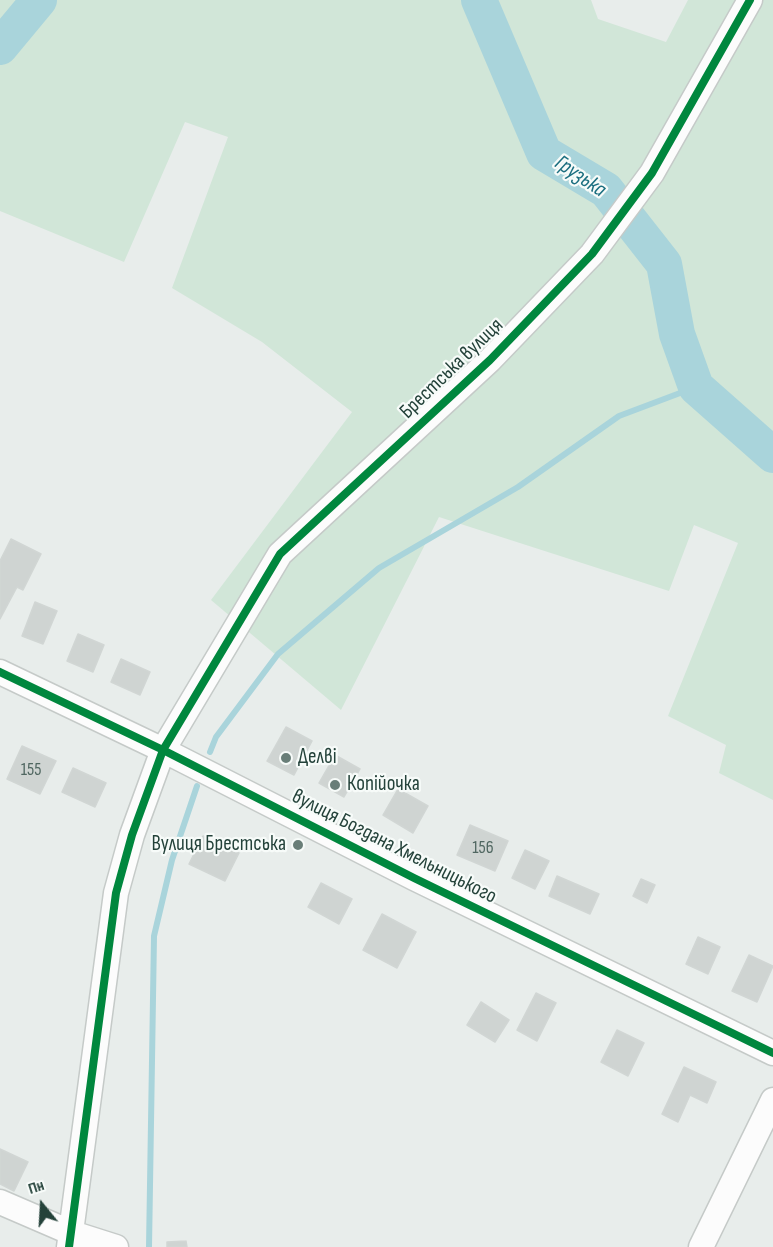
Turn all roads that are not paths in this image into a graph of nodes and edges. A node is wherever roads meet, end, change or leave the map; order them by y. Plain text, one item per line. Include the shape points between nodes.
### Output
1 (750, 0) edge
2 (0, 672) edge
3 (163, 750) junction
4 (773, 1053) edge
5 (773, 1100) edge
6 (0, 1202) edge
7 (70, 1240) edge
8 (116, 1247) edge
9 (701, 1247) edge

1 - 3 street, Брестська вулиця via 652,173 592,254 490,360 280,554
2 - 3 street, вулиця Богдана Хмельницького
3 - 4 street, вулиця Богдана Хмельницького via 403,873
3 - 7 street, Брестська вулиця via 116,893
5 - 9 street
6 - 7 street
7 - 8 street

